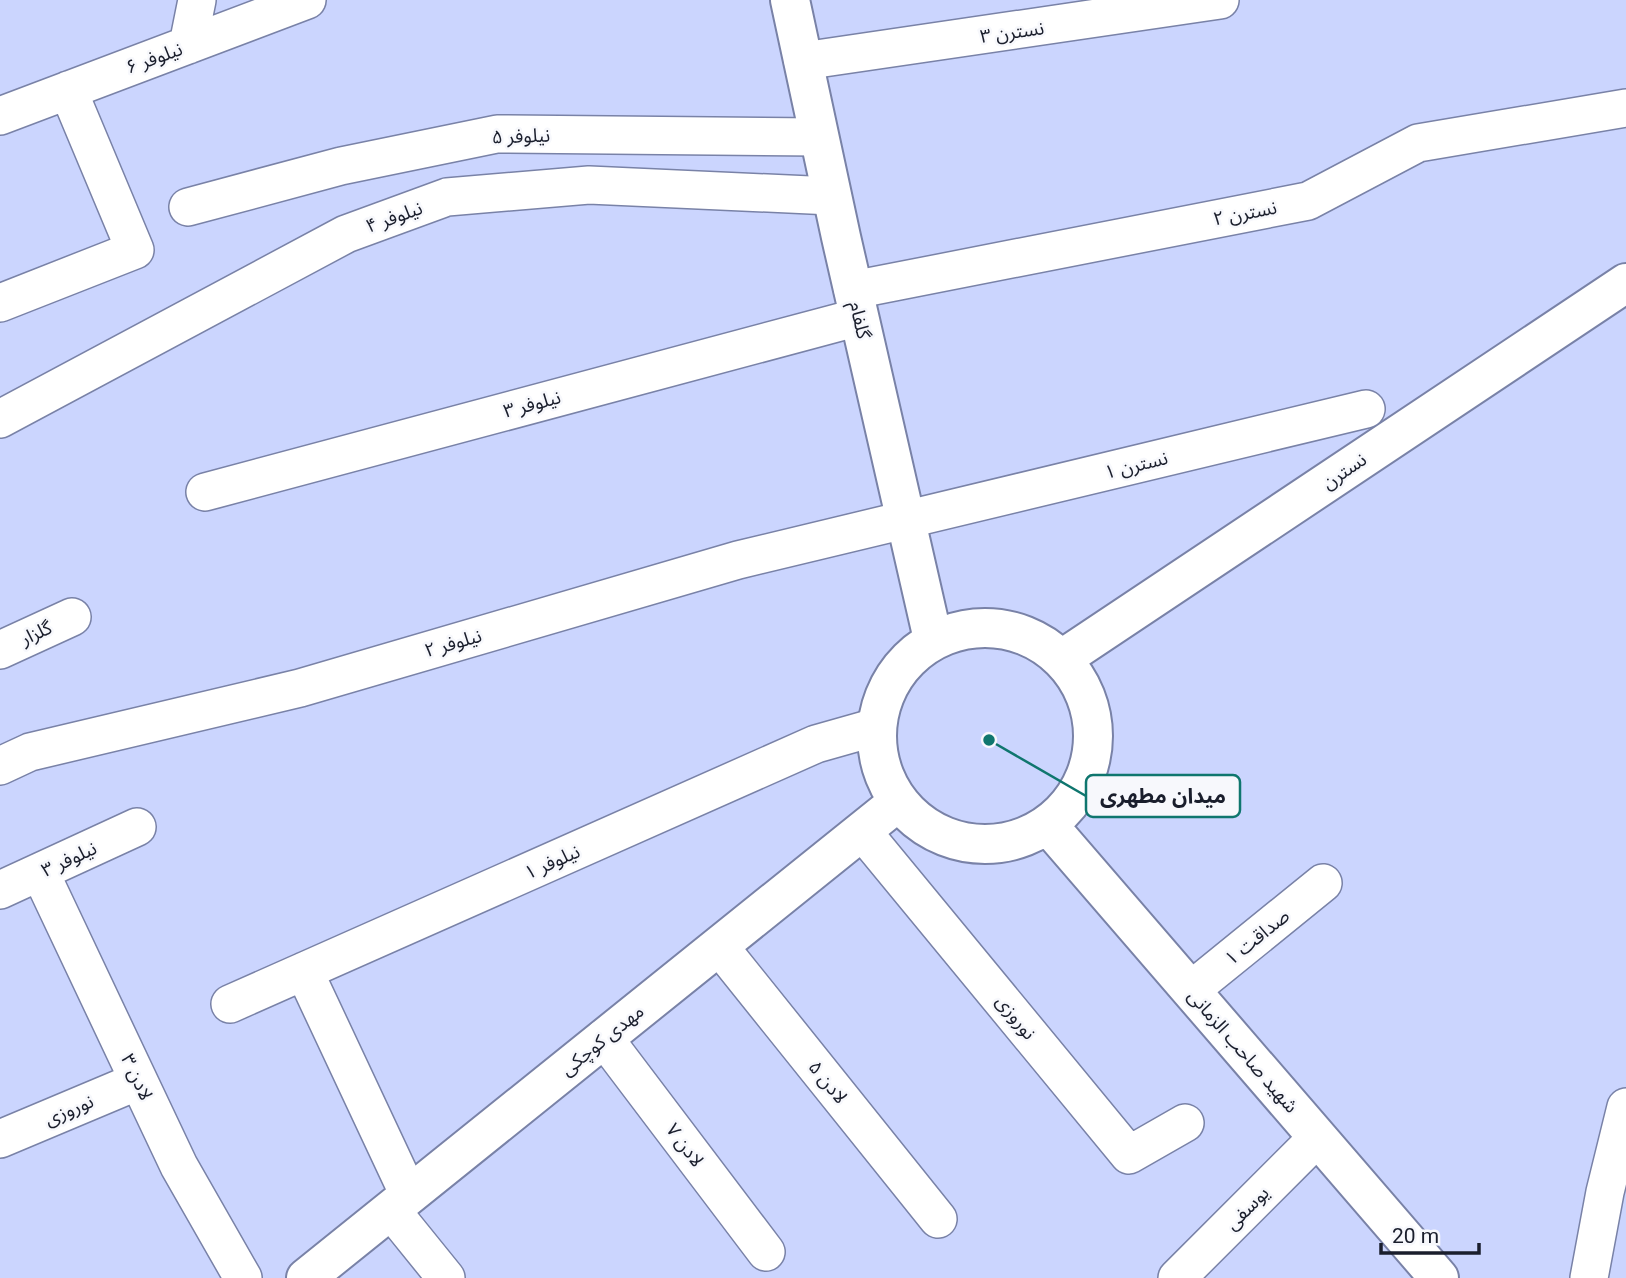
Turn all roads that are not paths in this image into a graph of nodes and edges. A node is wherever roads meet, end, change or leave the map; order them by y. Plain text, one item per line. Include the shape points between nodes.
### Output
1 (197, 0) edge
2 (307, 0) edge
3 (790, 0) edge
4 (1220, 0) edge
5 (261, 9) edge
6 (188, 45) junction
7 (803, 61) junction
8 (68, 90) junction
9 (1626, 108) edge
10 (0, 116) edge
11 (819, 137) junction
12 (832, 196) junction
13 (188, 207) dead end
14 (1626, 283) edge
15 (0, 303) edge
16 (856, 303) junction
17 (3, 408) edge
18 (1366, 409) dead end
19 (205, 492) dead end
20 (906, 521) junction
21 (72, 617) dead end
22 (933, 639) junction
23 (0, 650) edge
24 (1062, 659) junction
25 (876, 727) junction
26 (0, 766) edge
27 (898, 802) junction
28 (1048, 825) junction
29 (137, 827) dead end
30 (862, 831) junction
31 (40, 872) junction
32 (1323, 883) dead end
33 (0, 890) edge
34 (719, 946) junction
35 (304, 971) junction
36 (1191, 990) junction
37 (230, 1004) dead end
38 (604, 1038) junction
39 (138, 1081) junction
40 (1626, 1107) edge
41 (1185, 1123) dead end
42 (1317, 1138) junction
43 (0, 1139) edge
44 (400, 1203) junction
45 (938, 1219) dead end
46 (766, 1252) dead end
47 (243, 1278) edge
48 (306, 1278) edge
49 (446, 1278) edge
50 (1177, 1278) edge
51 (1439, 1278) edge
52 (1589, 1278) edge

1 - 6 street
2 - 5 street, نیلوفر ۶
3 - 7 street, گلفام
4 - 7 street, نسترن ۳
5 - 6 street, نیلوفر ۶
6 - 8 street, نیلوفر ۶
7 - 11 street, گلفام
8 - 10 street, نیلوفر ۶
8 - 15 street via 135,250
9 - 16 street, نسترن ۲ via 1418,143 1308,201
11 - 12 street, گلفام
11 - 13 street, نیلوفر ۵ via 497,134 341,166
12 - 16 street, گلفام
12 - 17 street, نیلوفر ۴ via 589,185 447,197 346,234
14 - 24 street, نسترن
16 - 19 street, نیلوفر ۳
16 - 20 street, گلفام
18 - 20 street, نسترن ۱
20 - 22 street, گلفام
20 - 26 street, نیلوفر ۲ via 738,561 300,688 30,752
21 - 23 street, گلزار
22 - 24 street via 966,628 1000,628 1034,639
22 - 25 street via 904,661 884,692
24 - 28 street via 1081,684 1092,714 1093,746 1086,776 1071,804
25 - 27 street via 877,754
25 - 35 street, نیلوفر ۱ via 816,744
27 - 28 street via 922,825 963,842 985,845 1018,840
27 - 30 street, مهدی کوچکی
28 - 36 street, شهید صاحب الزمانی
29 - 31 street, نیلوفر ۳
30 - 34 street, مهدی کوچکی
30 - 41 street, نوروزی via 1129,1154
31 - 33 street, نیلوفر ۳
31 - 39 street, لادن ۳
32 - 36 street, صداقت ۱
34 - 38 street, مهدی کوچکی
34 - 45 street, لادن ۵
35 - 37 street, نیلوفر ۱
35 - 44 street
36 - 42 street, شهید صاحب الزمانی
38 - 44 street, مهدی کوچکی
38 - 46 street, لادن ۷
39 - 43 street, نوروزی
39 - 47 street, لادن ۳ via 179,1167
40 - 52 street
42 - 50 street, یوسفی
42 - 51 street, شهید صاحب الزمانی
44 - 48 street, مهدی کوچکی
44 - 49 street

